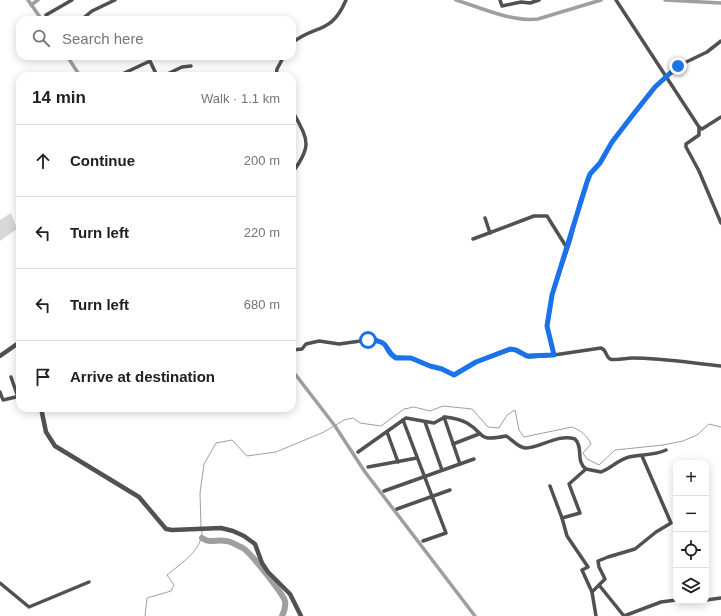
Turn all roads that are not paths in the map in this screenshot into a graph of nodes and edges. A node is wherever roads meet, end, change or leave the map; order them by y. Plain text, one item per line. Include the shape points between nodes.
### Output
1 (72, 0) edge
2 (113, 0) edge
3 (346, 0) edge
4 (500, 0) edge
5 (539, 0) edge
6 (616, 1) edge
7 (46, 15) dead end
8 (86, 16) edge
9 (721, 41) edge
10 (296, 42) edge
11 (282, 60) edge
12 (191, 66) dead end
13 (127, 72) edge
14 (155, 72) edge
15 (171, 72) edge
16 (276, 72) edge
17 (666, 78) junction
18 (296, 117) edge
19 (721, 117) edge
20 (699, 127) junction
21 (296, 166) edge
22 (485, 218) dead end
23 (721, 223) edge
24 (490, 233) junction
25 (473, 239) dead end
26 (567, 248) junction
27 (16, 345) edge
28 (296, 350) edge
29 (554, 355) junction
30 (0, 356) edge
31 (721, 366) edge
32 (11, 377) dead end
33 (16, 390) edge
34 (0, 392) edge
35 (16, 398) edge
36 (42, 412) edge
37 (444, 418) junction
38 (403, 420) junction
39 (425, 422) junction
40 (387, 432) junction
41 (479, 434) junction
42 (453, 444) junction
43 (666, 450) dead end
44 (358, 452) dead end
45 (642, 456) junction
46 (417, 458) junction
47 (474, 459) dead end
48 (398, 462) junction
49 (460, 464) junction
50 (368, 467) dead end
51 (586, 469) junction
52 (442, 470) junction
53 (423, 476) junction
54 (550, 486) dead end
55 (450, 490) dead end
56 (384, 491) dead end
57 (431, 496) junction
58 (397, 509) dead end
59 (562, 518) junction
60 (423, 542) dead end
61 (88, 582) dead end
62 (0, 583) edge
63 (598, 585) junction
64 (592, 592) junction
65 (721, 598) edge
66 (673, 600) edge
67 (709, 600) edge
68 (301, 616) edge
69 (596, 616) edge
70 (624, 616) edge

1 - 7 street
2 - 8 street
3 - 10 street via 332,23
4 - 5 street via 502,6
6 - 17 street
9 - 17 street via 707,52 678,66
11 - 16 street
12 - 15 street
13 - 14 street via 150,61
17 - 20 street
17 - 26 street via 655,87 632,116 590,174
18 - 21 street via 304,132 307,145
19 - 20 street via 702,129
20 - 23 street via 699,134 686,144 686,148 699,170
22 - 24 street
24 - 25 street
24 - 26 street via 534,216 547,216
26 - 29 street via 555,282 547,326
27 - 30 street
28 - 29 street via 319,341 339,344 375,339 386,344 394,357 411,358 454,375 476,362 510,349 527,356
29 - 31 street via 600,348 612,359 680,360
32 - 33 street
34 - 35 street via 3,400
36 - 68 street via 48,435 58,448 139,498 166,528 233,531 255,544 265,568 290,594
37 - 39 street via 434,423
37 - 41 street via 468,423
37 - 42 street
38 - 39 street via 412,418
38 - 40 street
38 - 46 street
39 - 52 street
40 - 44 street
40 - 48 street
41 - 42 street
41 - 51 street via 489,439 506,436 525,448 571,438 579,444 580,461
42 - 49 street
43 - 45 street
45 - 51 street via 620,460 601,472
45 - 63 street via 670,523 635,550 598,562 605,579
46 - 48 street
46 - 53 street
47 - 49 street
48 - 50 street
49 - 52 street
51 - 59 street via 569,484 580,513
52 - 53 street
53 - 56 street
53 - 57 street
54 - 59 street
55 - 57 street
57 - 58 street
57 - 60 street via 446,533
59 - 64 street via 566,536 588,567 582,570
61 - 62 street via 29,608
63 - 64 street
63 - 70 street
64 - 69 street
65 - 67 street
66 - 70 street via 661,602

